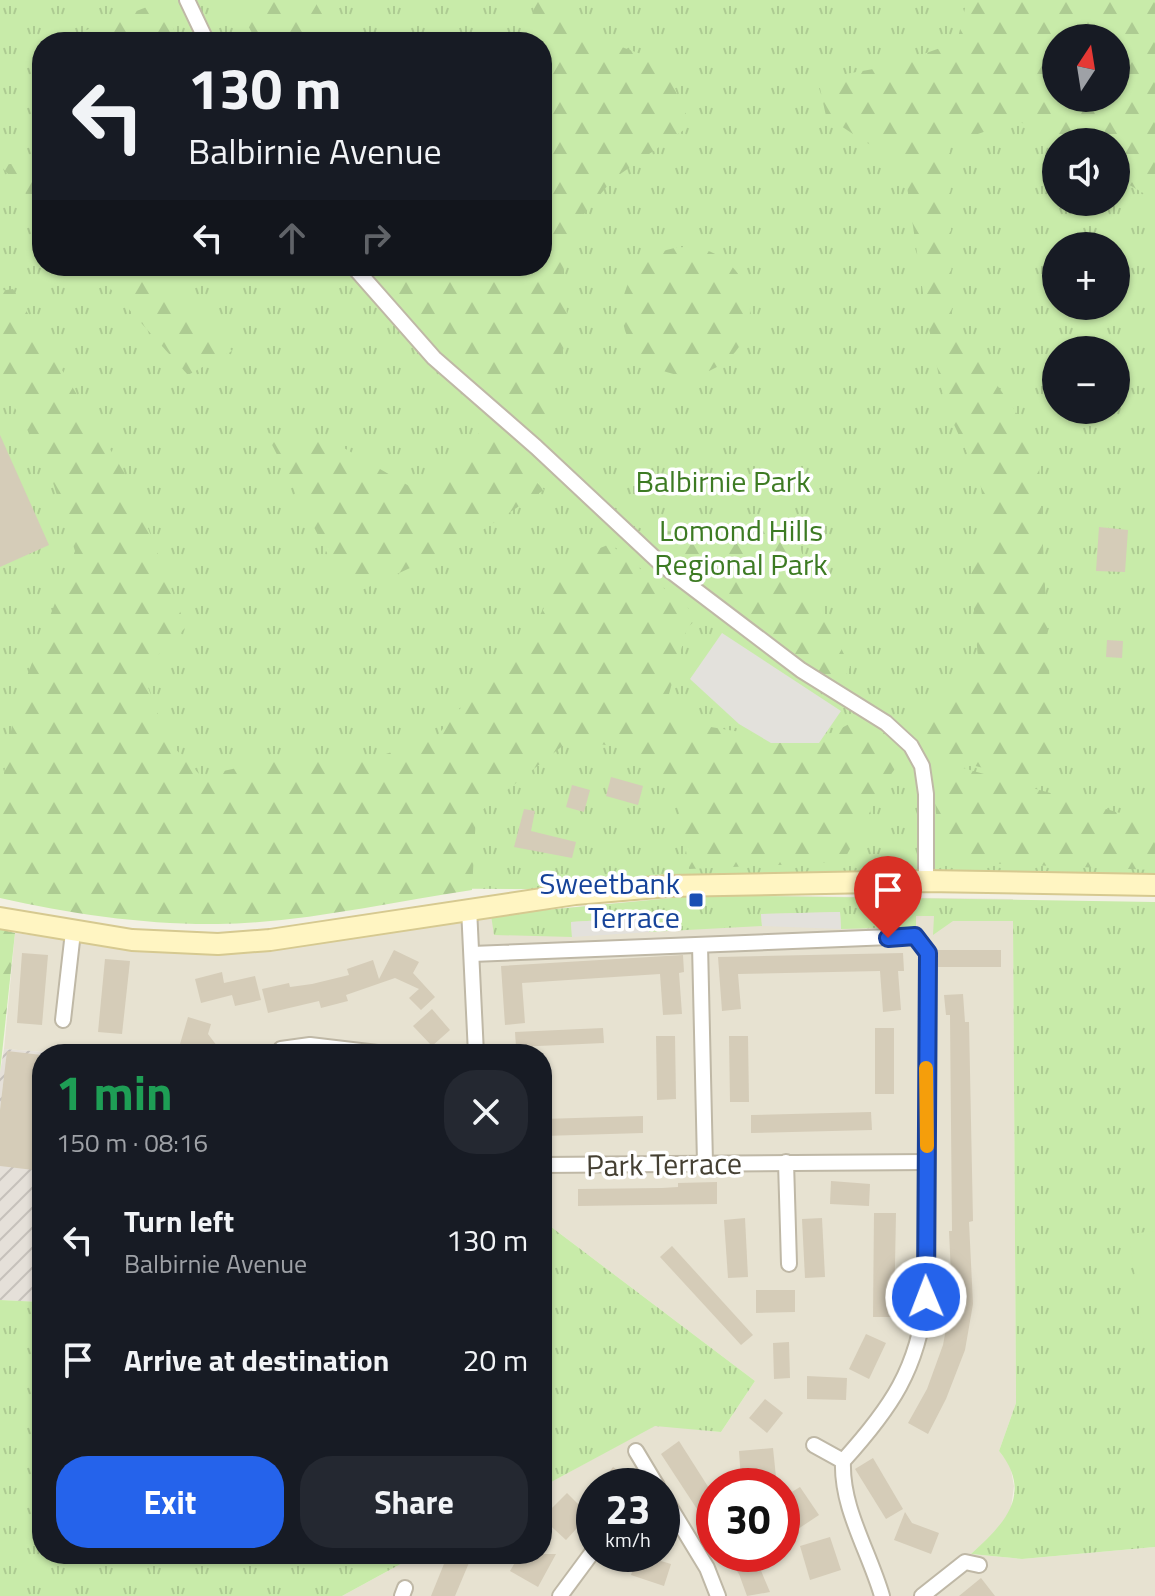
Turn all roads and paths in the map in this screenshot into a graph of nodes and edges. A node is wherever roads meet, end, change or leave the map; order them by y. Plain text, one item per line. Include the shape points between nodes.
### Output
1 (187, 0) edge
2 (202, 32) edge
3 (362, 276) edge
4 (926, 881) junction
5 (1155, 885) edge
6 (469, 908) junction
7 (0, 918) edge
8 (73, 932) junction
9 (700, 945) junction
10 (472, 954) junction
11 (63, 1020) dead end
12 (476, 1044) edge
13 (786, 1162) junction
14 (927, 1162) junction
15 (705, 1163) junction
16 (552, 1165) edge
17 (789, 1264) dead end
18 (814, 1445) dead end
19 (636, 1451) dead end
20 (843, 1461) junction
21 (646, 1468) edge
22 (680, 1524) edge
23 (979, 1565) dead end
24 (578, 1572) edge
25 (560, 1596) edge
26 (718, 1596) edge
27 (882, 1596) edge
28 (922, 1596) edge

1 - 2 street
3 - 4 street via 434,358 660,563 911,746 925,780
4 - 5 main road
4 - 6 main road via 669,886
6 - 8 main road via 218,944
6 - 10 street
7 - 8 main road
8 - 11 street
9 - 10 street
9 - 14 street via 915,936 928,953
9 - 15 street
10 - 12 street
13 - 14 street, Park Terrace
13 - 15 street, Park Terrace
13 - 17 street, Park Terrace
14 - 20 street via 922,1337 895,1398
15 - 16 street, Park Terrace
18 - 20 street
19 - 21 street
20 - 27 street via 844,1495
22 - 26 street
23 - 28 street via 965,1562
24 - 25 street

